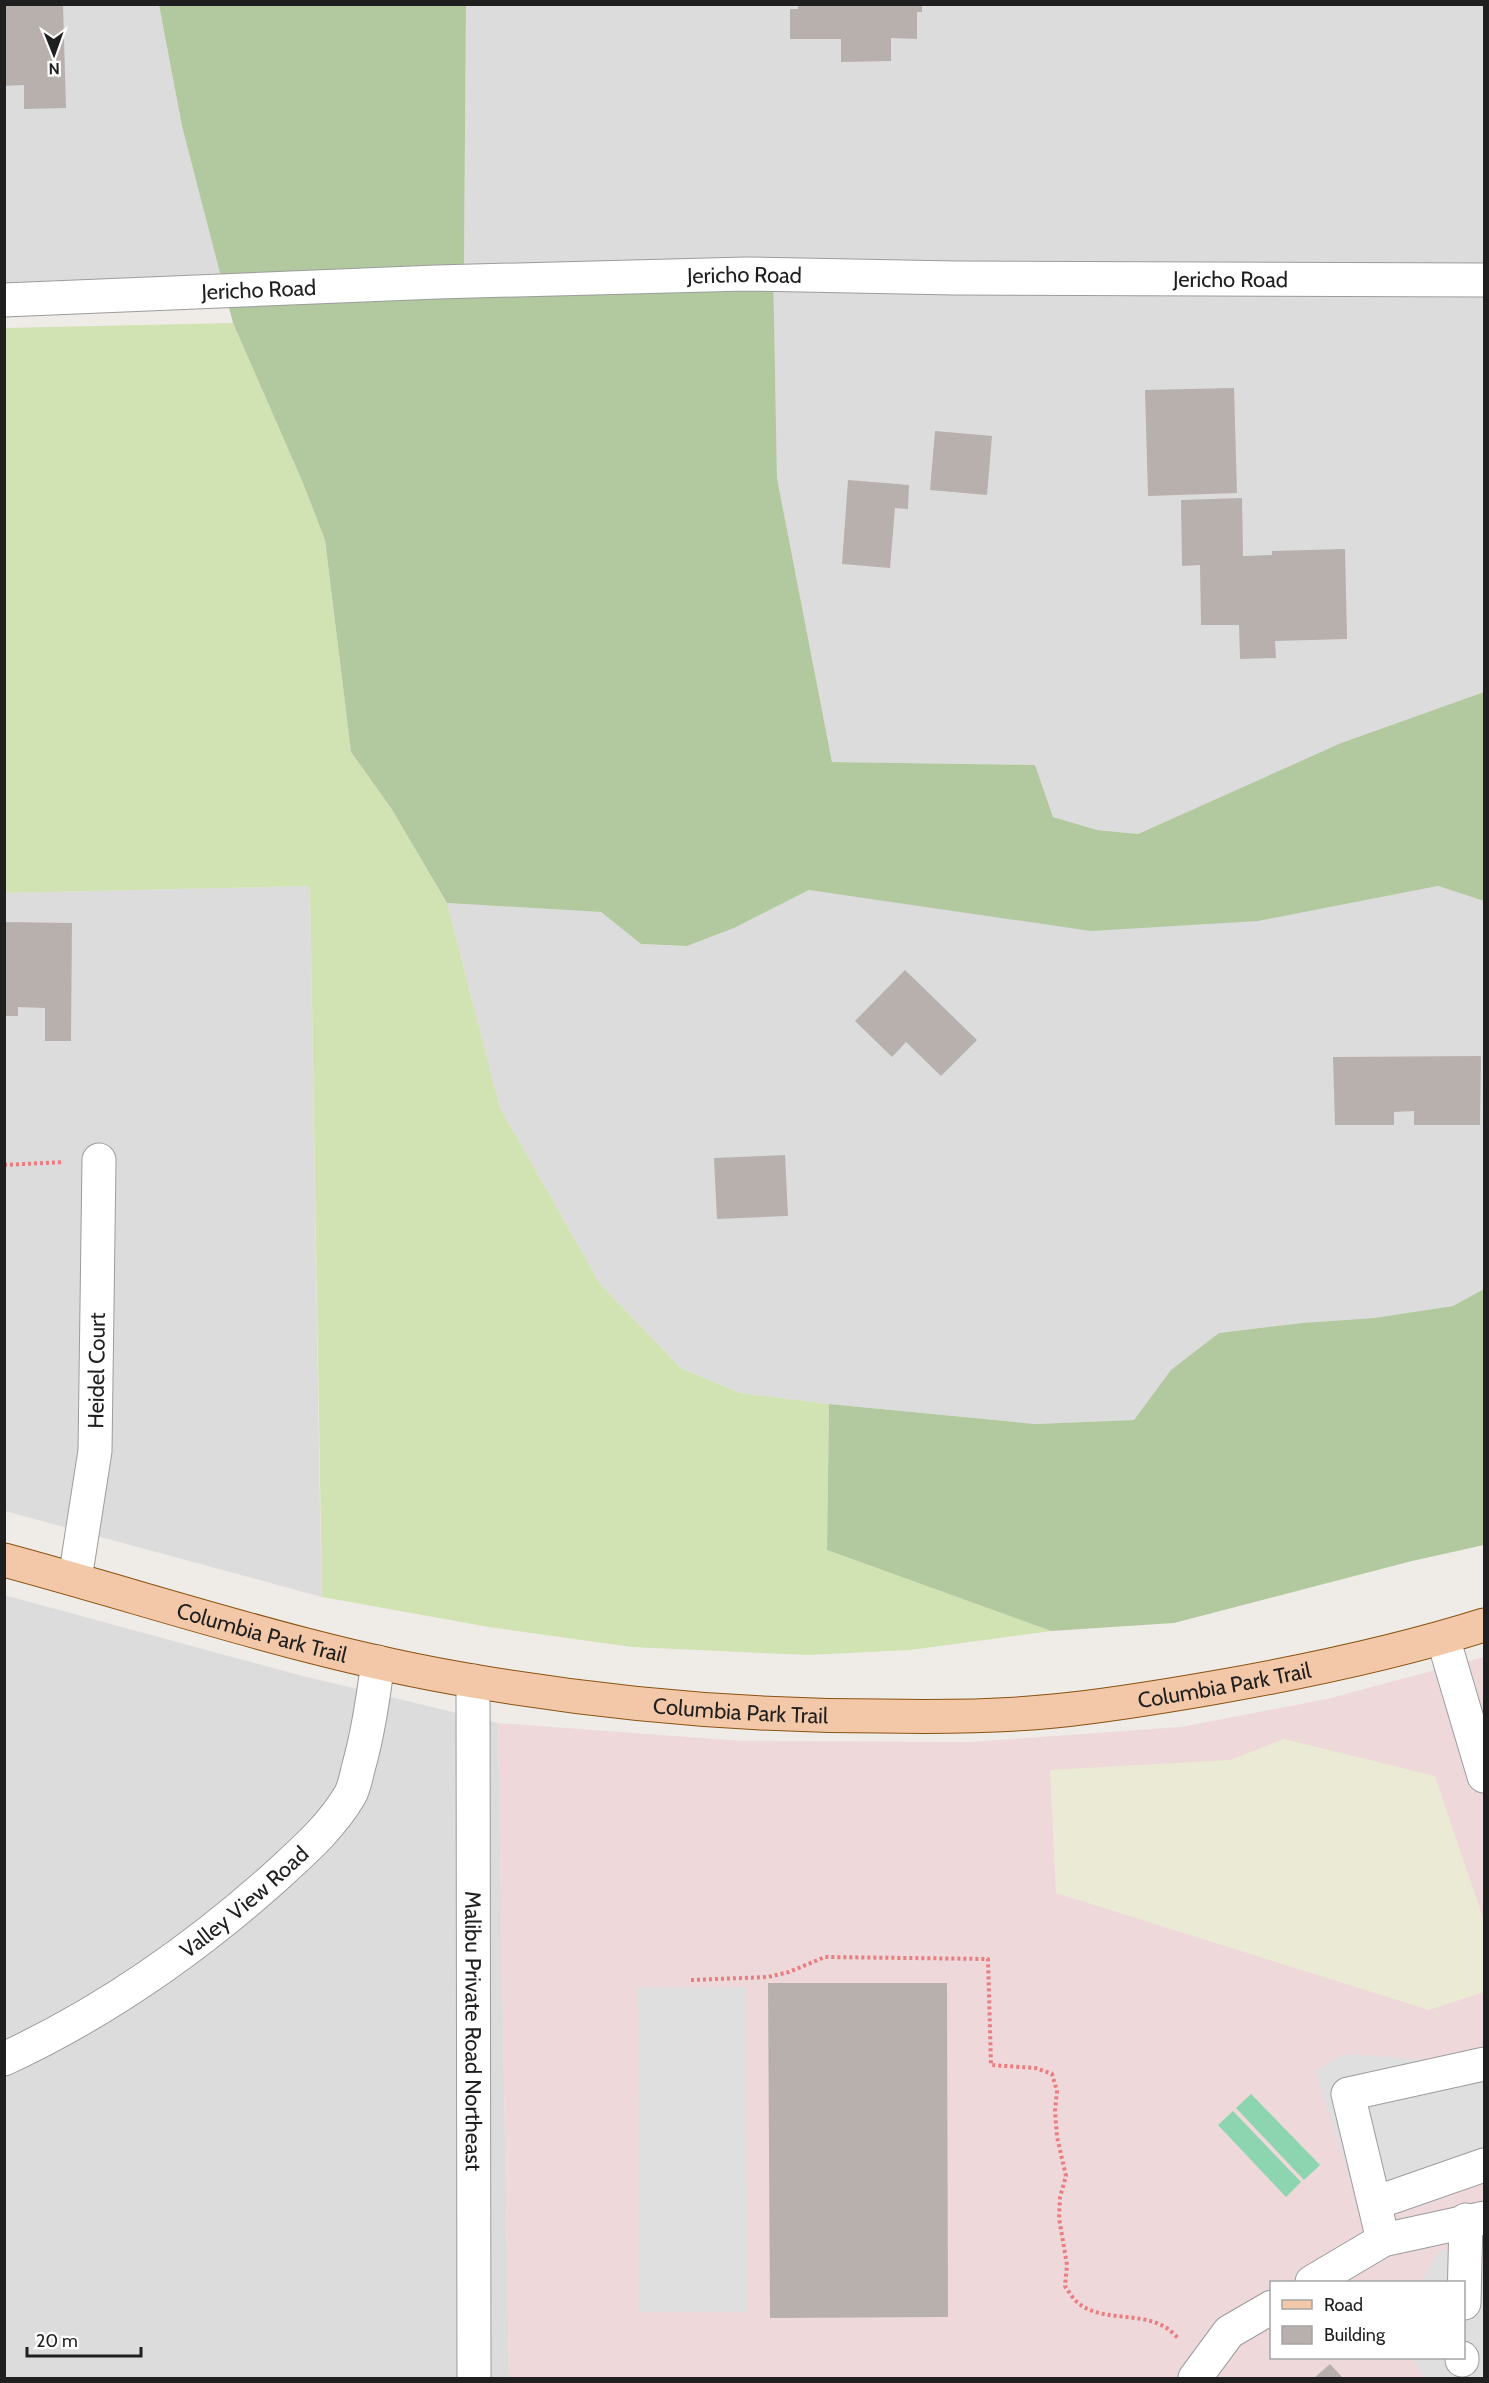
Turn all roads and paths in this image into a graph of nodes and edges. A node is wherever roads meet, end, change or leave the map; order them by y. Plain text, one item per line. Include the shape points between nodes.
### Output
1 (1485, 280) edge
2 (4, 300) edge
3 (99, 1160) joint
4 (4, 1165) edge
5 (4, 1560) edge
6 (75, 1579) junction
7 (1485, 1625) edge
8 (1443, 1638) junction
9 (378, 1662) junction
10 (472, 1681) junction
11 (1485, 1776) edge
12 (691, 1980) dead end
13 (4, 2058) edge
14 (1485, 2064) edge
15 (1485, 2165) edge
16 (1375, 2203) junction
17 (1475, 2219) edge
18 (1383, 2240) junction
19 (1315, 2281) edge
20 (1465, 2295) edge
21 (1270, 2308) edge
22 (1199, 2372) edge
23 (474, 2379) edge

1 - 2 street, Jericho Road via 746,274
3 - 4 path
3 - 6 street, Heidel Court via 95,1451
5 - 6 main road, Columbia Park Trail
6 - 9 main road, Columbia Park Trail
7 - 8 main road, Columbia Park Trail
8 - 10 main road, Columbia Park Trail via 1336,1665 1155,1698 1054,1711 952,1717 802,1716 700,1710
8 - 11 street
9 - 10 main road, Columbia Park Trail
9 - 13 street, Valley View Road via 351,1793 307,1849 221,1924 156,1971 108,2002
10 - 23 street, Malibu Private Road Northeast
12 - 22 path via 768,1977 825,1957 988,1959 991,2065 1035,2068 1052,2074 1057,2091 1057,2138 1066,2176 1059,2218 1067,2265 1065,2286 1076,2302 1091,2310 1165,2327
14 - 16 street via 1348,2094
15 - 16 street
16 - 18 street
17 - 18 street
17 - 20 street
18 - 19 street
21 - 22 street via 1229,2332

